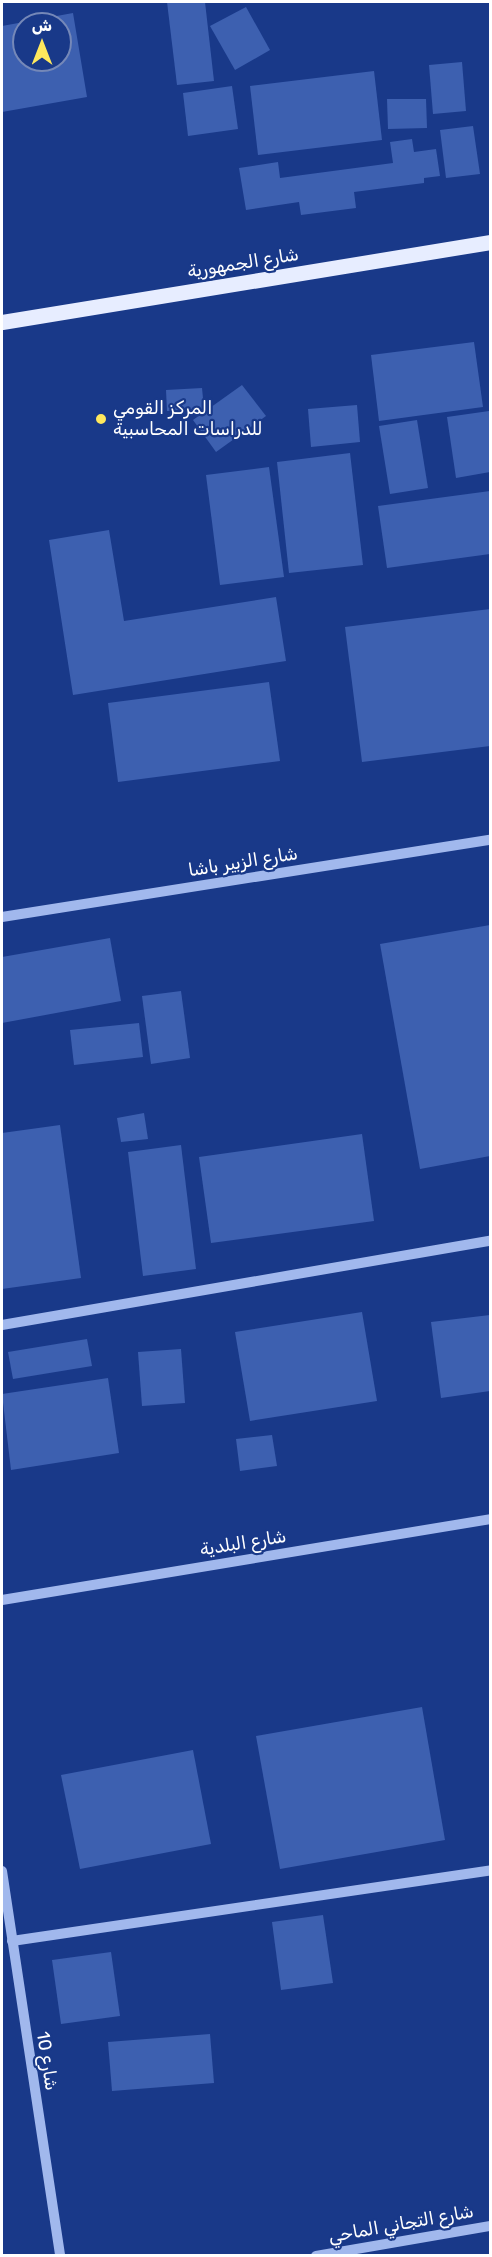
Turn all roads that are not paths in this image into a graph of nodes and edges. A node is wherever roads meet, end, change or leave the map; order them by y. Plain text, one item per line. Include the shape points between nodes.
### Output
1 (490, 242) edge
2 (2, 322) edge
3 (490, 840) edge
4 (2, 917) edge
5 (490, 1241) edge
6 (2, 1325) edge
7 (490, 1519) edge
8 (2, 1600) edge
9 (490, 1870) edge
10 (2, 1871) edge
11 (12, 1941) junction
12 (490, 2226) edge
13 (60, 2256) edge
14 (316, 2256) edge

1 - 2 main road, شارع الجمهورية
3 - 4 street, شارع الزبير باشا
5 - 6 street
7 - 8 street, شارع البلدية
9 - 11 street
10 - 11 street, شارع 10
11 - 13 street, شارع 10
12 - 14 street, شارع التجاني الماحي

